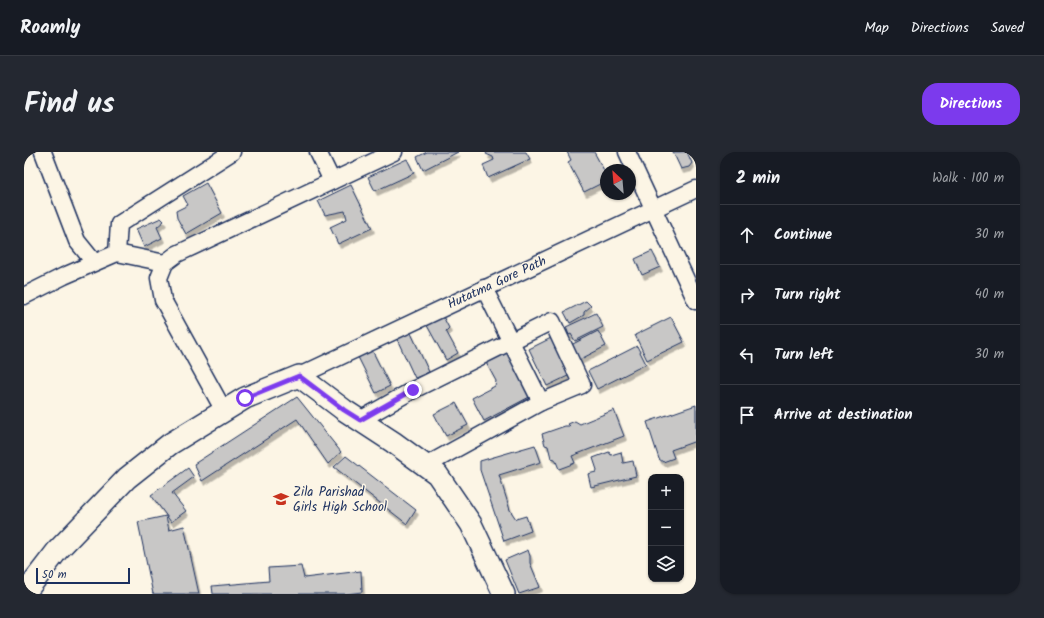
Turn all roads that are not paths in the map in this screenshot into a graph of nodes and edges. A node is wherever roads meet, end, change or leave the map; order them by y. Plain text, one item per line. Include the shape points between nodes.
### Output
1 (43, 152) edge
2 (318, 152) edge
3 (394, 152) edge
4 (626, 152) edge
5 (230, 153) edge
6 (332, 181) junction
7 (696, 189) edge
8 (653, 210) junction
9 (117, 253) junction
10 (94, 262) junction
11 (165, 263) junction
12 (484, 288) junction
13 (24, 296) edge
14 (696, 301) edge
15 (511, 341) junction
16 (299, 376) junction
17 (541, 402) junction
18 (224, 411) junction
19 (360, 420) junction
20 (426, 466) junction
21 (24, 594) edge
22 (504, 594) edge

1 - 10 street via 77,242
2 - 6 street
3 - 6 street
4 - 8 street
5 - 9 street via 119,224
6 - 11 street via 177,254
7 - 8 street, Hutatma Gore Path
8 - 12 street, Hutatma Gore Path
8 - 14 street
9 - 10 street
9 - 11 street
10 - 13 street
11 - 18 street via 160,278 163,300
12 - 15 street
12 - 16 street, Hutatma Gore Path
15 - 17 street
15 - 17 street via 552,320 582,385
15 - 19 street via 413,390
16 - 18 main road via 245,398
16 - 19 main road
17 - 20 street
18 - 21 main road via 170,444 127,478 58,552
19 - 20 main road
20 - 22 main road via 437,474 471,524

